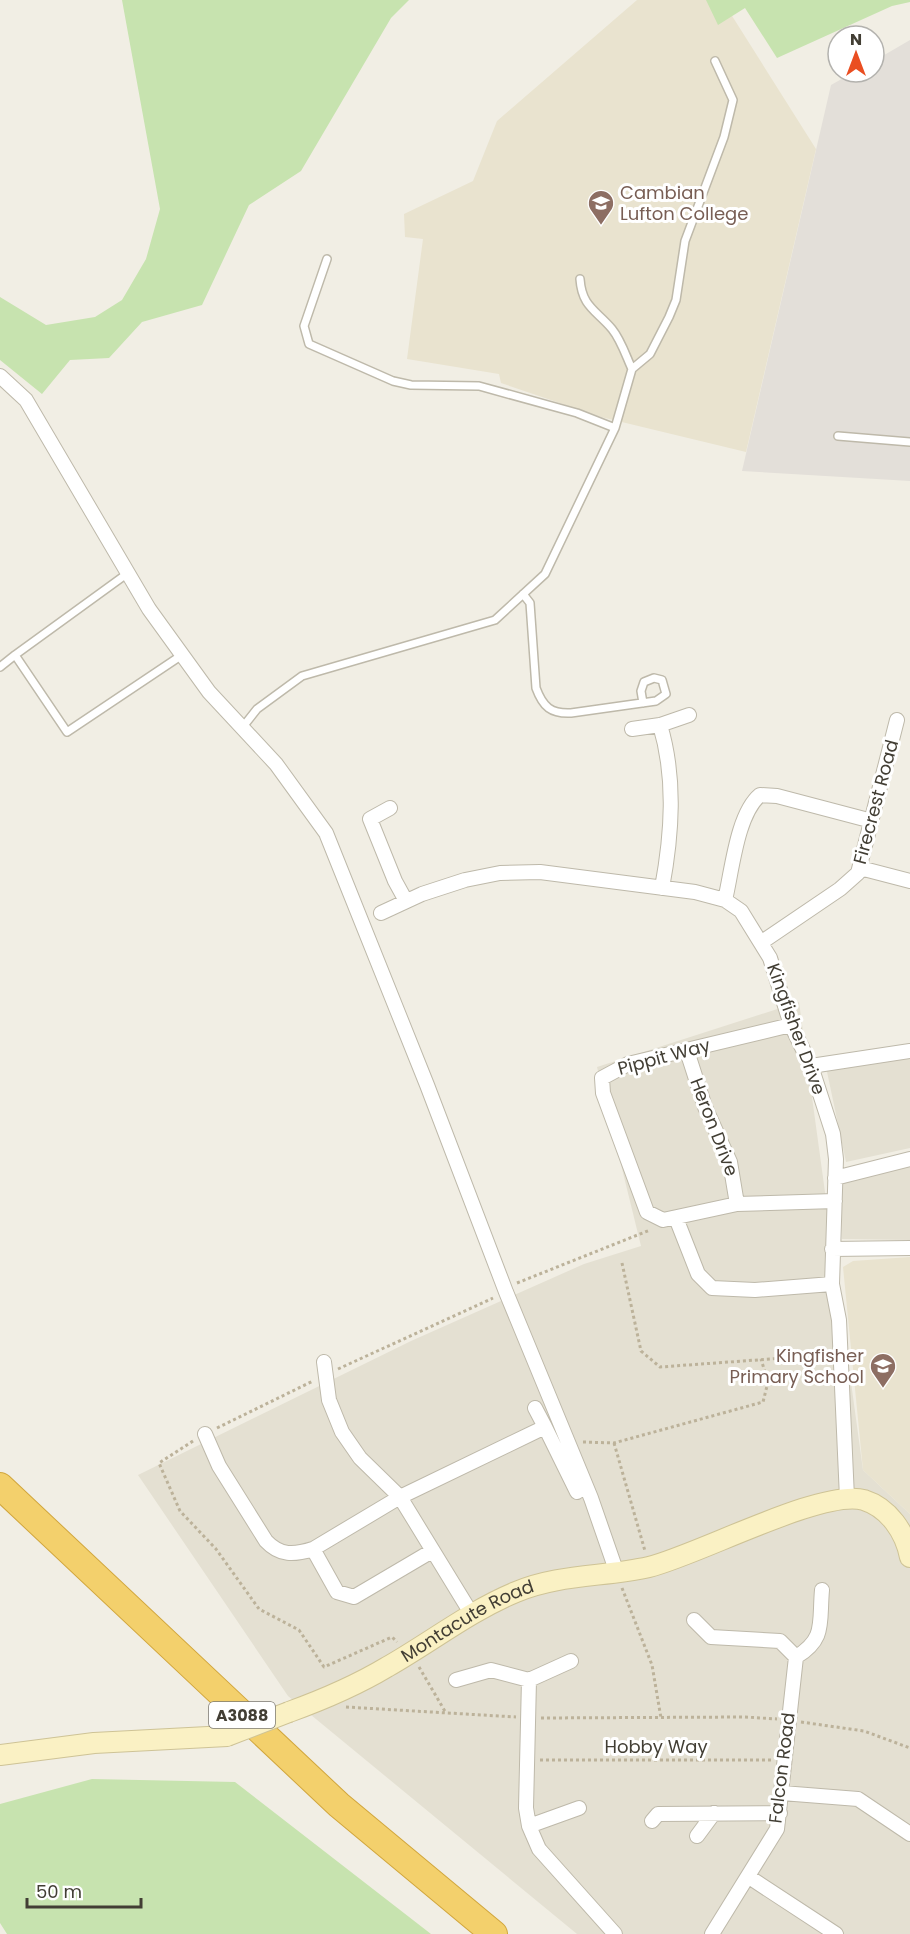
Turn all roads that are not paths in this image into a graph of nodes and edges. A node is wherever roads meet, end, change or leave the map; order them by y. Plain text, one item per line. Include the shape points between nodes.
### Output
1 (715, 61) dead end
2 (327, 259) dead end
3 (580, 279) dead end
4 (632, 369) junction
5 (0, 376) edge
6 (615, 428) junction
7 (838, 436) dead end
8 (910, 442) edge
9 (128, 573) junction
10 (523, 594) junction
11 (15, 655) junction
12 (182, 655) junction
13 (0, 667) edge
14 (643, 703) dead end
15 (689, 715) dead end
16 (897, 720) dead end
17 (660, 725) junction
18 (242, 728) junction
19 (632, 729) dead end
20 (390, 808) dead end
21 (872, 821) junction
22 (860, 868) junction
23 (910, 881) edge
24 (662, 888) junction
25 (725, 900) junction
26 (406, 901) junction
27 (381, 912) dead end
28 (762, 942) junction
29 (791, 1025) junction
30 (687, 1051) junction
31 (910, 1051) edge
32 (811, 1066) junction
33 (910, 1159) edge
34 (835, 1178) junction
35 (835, 1201) junction
36 (737, 1204) junction
37 (670, 1219) junction
38 (910, 1248) edge
39 (832, 1249) junction
40 (832, 1284) junction
41 (325, 1368) road end
42 (535, 1408) dead end
43 (545, 1427) junction
44 (205, 1434) dead end
45 (0, 1486) edge
46 (577, 1492) dead end
47 (400, 1497) junction
48 (847, 1498) junction
49 (313, 1549) junction
50 (432, 1551) junction
51 (910, 1557) edge
52 (617, 1572) junction
53 (822, 1590) dead end
54 (471, 1614) junction
55 (694, 1620) dead end
56 (795, 1657) junction
57 (571, 1660) dead end
58 (456, 1680) dead end
59 (529, 1680) junction
60 (0, 1755) edge
61 (782, 1793) junction
62 (579, 1808) dead end
63 (780, 1813) junction
64 (714, 1814) junction
65 (652, 1821) dead end
66 (529, 1826) junction
67 (910, 1834) edge
68 (697, 1836) dead end
69 (749, 1876) junction
70 (494, 1934) edge
71 (615, 1934) edge
72 (712, 1934) edge
73 (836, 1934) edge

1 - 4 lane via 733,100 724,137 685,241 676,300 650,354
2 - 6 lane via 304,326 309,344 393,381 479,386 577,413
3 - 4 lane via 581,295 614,330
4 - 6 lane
5 - 9 street via 26,400
6 - 10 lane via 545,574
7 - 8 lane
9 - 11 lane
9 - 12 street via 148,609
10 - 14 lane via 530,603 536,688 549,710 558,714
10 - 18 lane via 495,620 302,676 257,709
11 - 12 lane via 67,732
11 - 13 lane
12 - 18 street
15 - 17 street
16 - 21 street, Firecrest Road
17 - 19 street
17 - 24 street via 669,755 671,840
18 - 52 street via 276,764 326,833
20 - 26 street via 370,819
21 - 22 street, Firecrest Road
21 - 25 street via 760,795 745,816
22 - 23 street
22 - 28 street, Firecrest Road via 840,889
24 - 25 street, Kingfisher Drive
24 - 26 street, Kingfisher Drive via 540,872 500,873 465,880
25 - 28 street, Kingfisher Drive via 741,911
26 - 27 street, Kingfisher Drive
28 - 29 street, Kingfisher Drive
29 - 30 street, Pippit Way
29 - 32 street, Kingfisher Drive
30 - 36 street, Heron Drive via 705,1107 732,1169
30 - 37 street, Pippit Way via 628,1064 602,1078 603,1093 647,1212
31 - 32 street
32 - 34 street, Kingfisher Drive via 833,1134
33 - 34 street
34 - 35 street, Kingfisher Drive
35 - 36 street
35 - 39 street, Kingfisher Drive
36 - 37 street
37 - 40 street via 703,1283 712,1288 754,1290
38 - 39 street
39 - 40 street, Kingfisher Drive
40 - 48 street, Kingfisher Drive via 839,1320
41 - 47 street via 328,1400 342,1432 360,1458
42 - 43 street
43 - 46 street
43 - 47 street
44 - 49 street via 219,1466 273,1548 284,1554
45 - 70 highway, A3088 via 339,1805
47 - 49 street
47 - 50 street
48 - 51 street via 863,1500 888,1515 907,1543
48 - 52 street, Montacute Road via 792,1513 688,1555
49 - 50 street via 337,1592 354,1597
50 - 54 street
52 - 54 street, Montacute Road via 544,1581
53 - 56 street via 818,1638 811,1648
54 - 60 street, Montacute Road, bridge via 377,1672 227,1736 94,1743
55 - 56 street via 711,1637 780,1641
56 - 61 street, Falcon Road
57 - 59 street
58 - 59 street via 491,1670
59 - 66 street
61 - 63 street, Falcon Road
61 - 67 street via 858,1800
62 - 66 street
63 - 64 street
63 - 69 street, Falcon Road via 777,1829
64 - 65 street via 658,1815
64 - 68 street
66 - 71 street via 539,1849
69 - 72 street, Falcon Road
69 - 73 street

